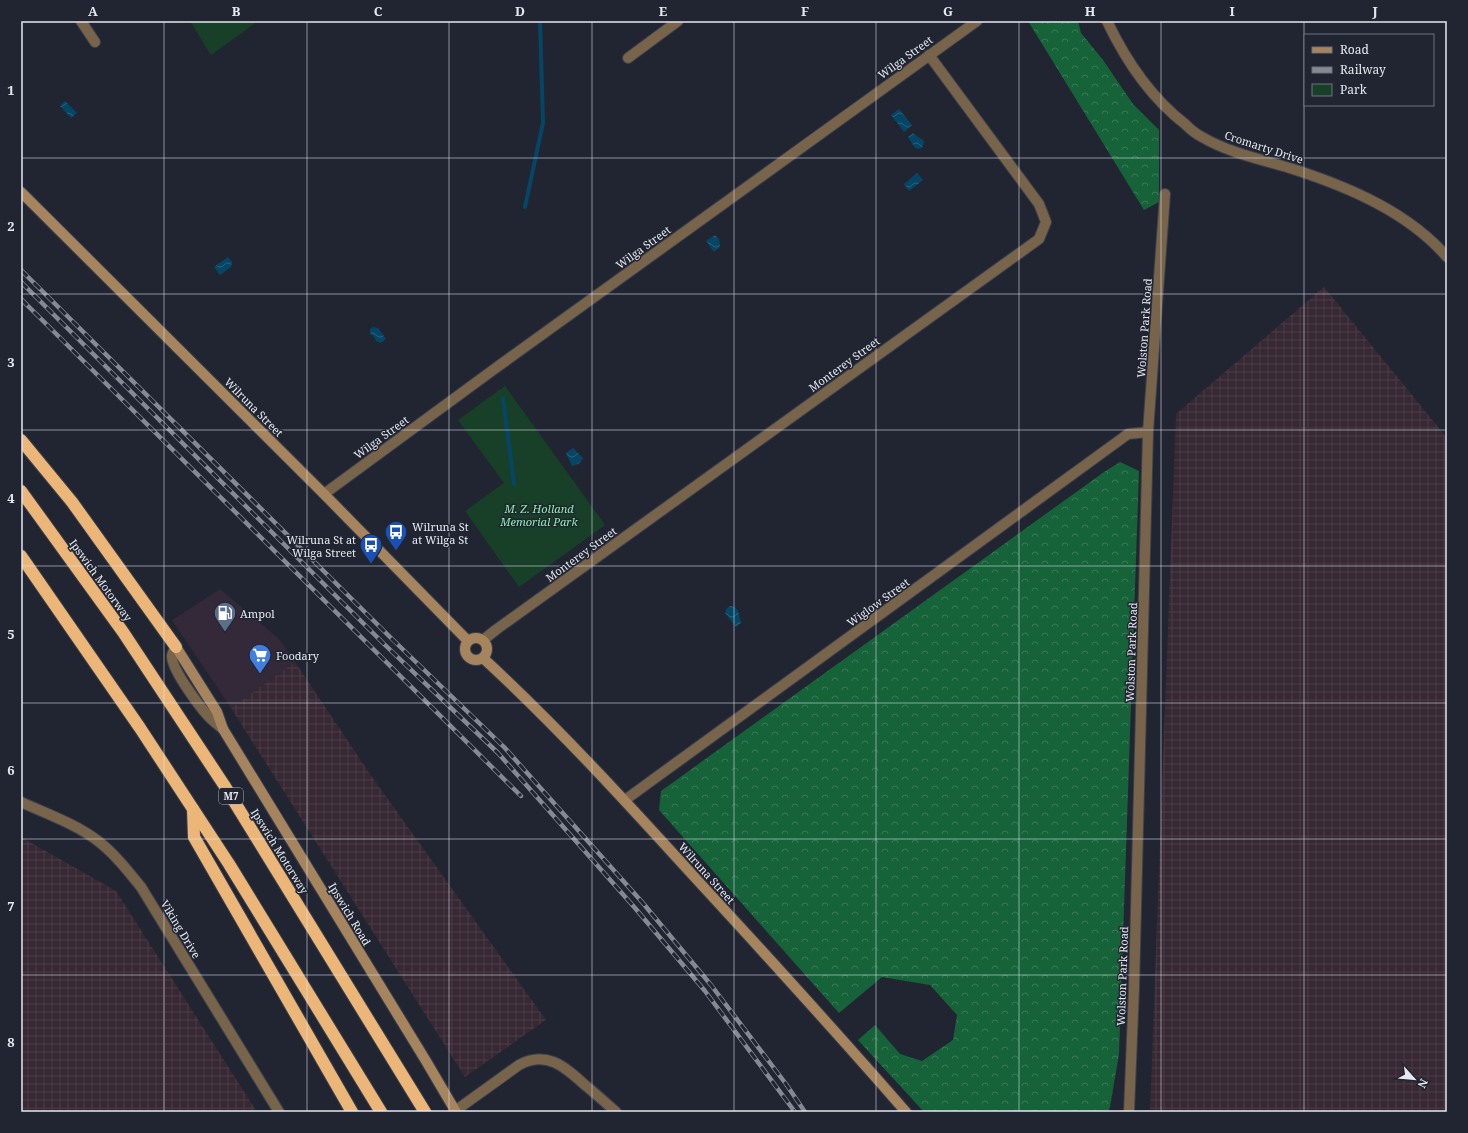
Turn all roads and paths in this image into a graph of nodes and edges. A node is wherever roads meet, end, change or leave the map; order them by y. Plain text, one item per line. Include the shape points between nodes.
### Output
1 (81, 21) edge
2 (678, 21) edge
3 (977, 21) edge
4 (1107, 21) edge
5 (95, 42) dead end
6 (929, 55) junction
7 (628, 58) dead end
8 (21, 192) edge
9 (1165, 194) dead end
10 (1447, 257) edge
11 (1148, 432) junction
12 (21, 440) edge
13 (21, 491) edge
14 (324, 494) junction
15 (21, 556) edge
16 (483, 640) junction
17 (468, 641) junction
18 (176, 647) joint
19 (483, 658) junction
20 (624, 800) junction
21 (21, 802) edge
22 (192, 808) junction
23 (456, 1111) edge
24 (279, 1112) edge
25 (352, 1112) edge
26 (380, 1112) edge
27 (425, 1112) edge
28 (616, 1112) edge
29 (906, 1112) edge
30 (1129, 1112) edge

1 - 5 street
2 - 7 street
3 - 6 street, Wilga Street
4 - 10 street, Cromarty Drive via 1120,47 1150,91 1171,114 1201,137 1238,153 1334,184 1388,209 1414,227
6 - 14 street, Wilga Street
6 - 16 street, Monterey Street via 1039,204 1046,222 1039,239
8 - 14 main road, Wilruna Street
9 - 11 street, Wolston Park Road
11 - 20 street, Wiglow Street via 1128,434
11 - 30 street, Wolston Park Road
12 - 18 highway via 72,502
13 - 27 highway, Ipswich Motorway / M7 via 123,632 224,785
14 - 17 main road, Wilruna Street
15 - 22 highway
16 - 17 main road via 474,638
16 - 19 main road via 487,647
17 - 19 main road via 464,648 467,657 473,660
18 - 23 main road, Ipswich Road via 217,712 223,729
19 - 20 main road, Wilruna Street
20 - 29 main road, Wilruna Street
21 - 24 street, Viking Drive via 73,826 98,841 121,862 141,886
22 - 25 highway via 194,837
22 - 26 highway via 229,864
23 - 28 street via 519,1065 538,1059 560,1064

